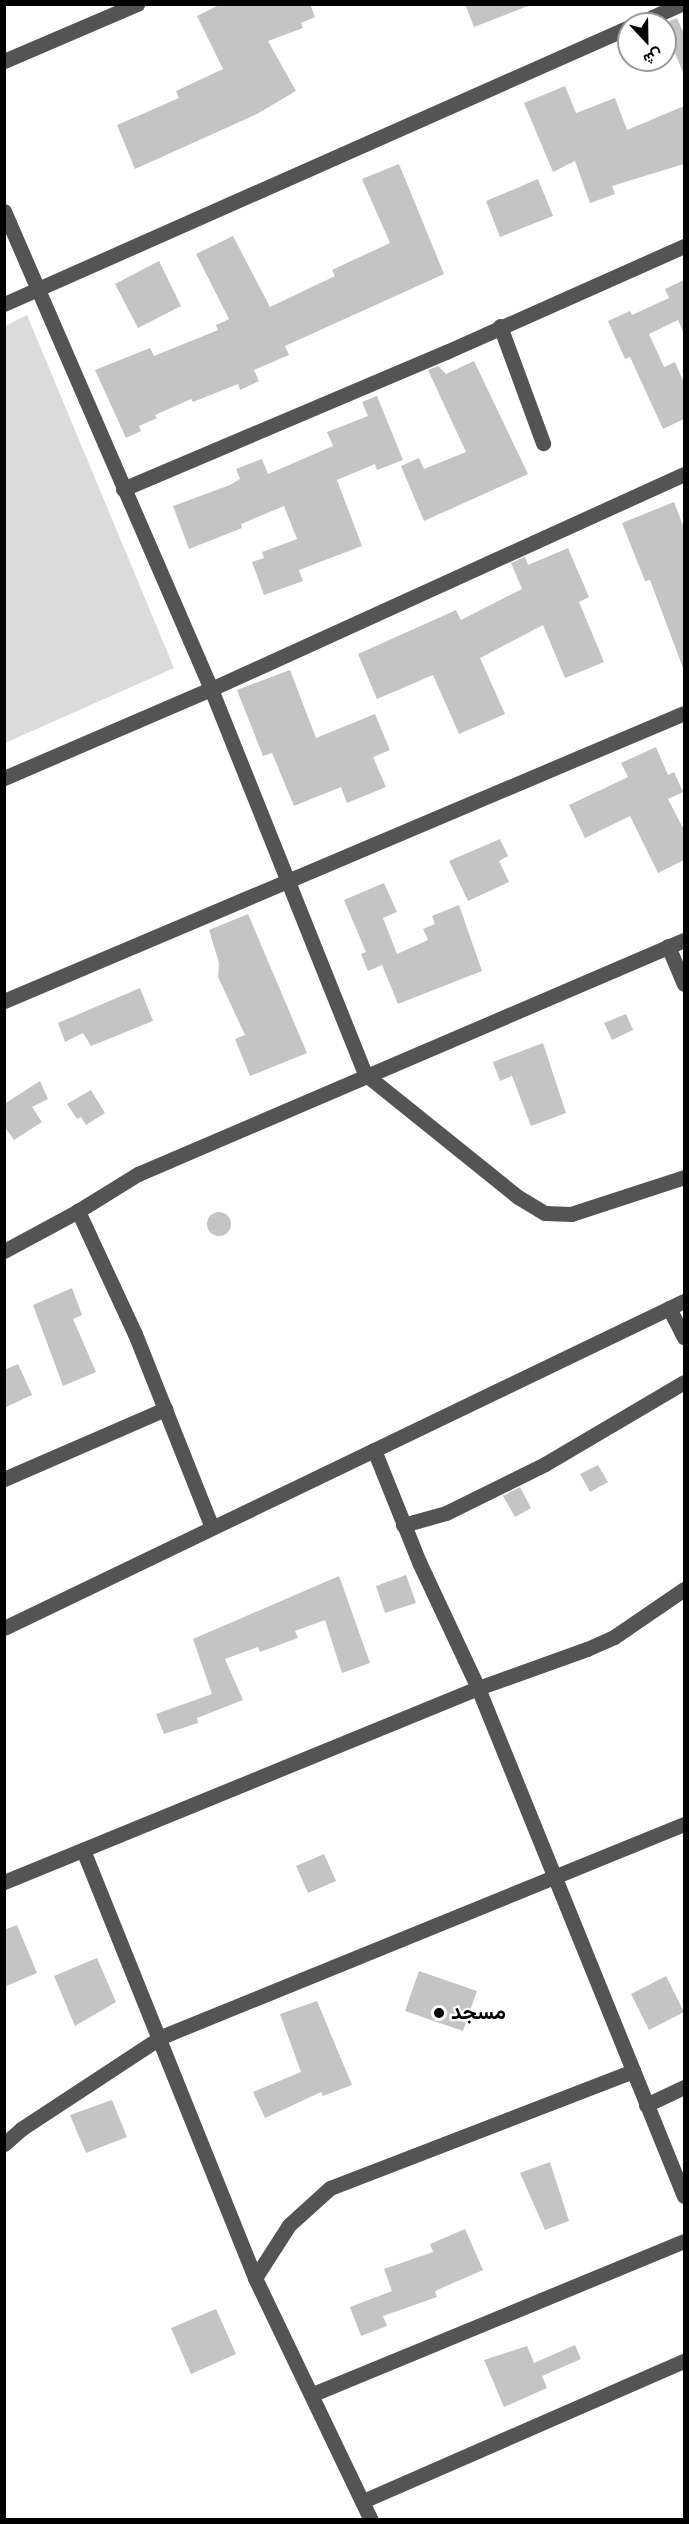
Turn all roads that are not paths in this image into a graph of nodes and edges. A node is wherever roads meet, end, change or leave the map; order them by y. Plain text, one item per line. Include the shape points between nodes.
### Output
1 (136, 4) edge
2 (681, 4) edge
3 (663, 12) edge
4 (617, 32) edge
5 (4, 61) edge
6 (4, 211) edge
7 (684, 246) edge
8 (41, 288) junction
9 (4, 304) edge
10 (500, 326) junction
11 (543, 443) dead end
12 (684, 474) edge
13 (123, 489) junction
14 (211, 689) junction
15 (684, 713) edge
16 (4, 778) edge
17 (286, 881) junction
18 (684, 940) edge
19 (668, 946) junction
20 (684, 984) edge
21 (4, 1001) edge
22 (365, 1074) junction
23 (684, 1177) edge
24 (78, 1211) junction
25 (4, 1251) edge
26 (684, 1301) edge
27 (669, 1308) junction
28 (684, 1337) edge
29 (684, 1382) edge
30 (165, 1409) junction
31 (374, 1450) junction
32 (4, 1479) edge
33 (403, 1525) junction
34 (211, 1526) junction
35 (684, 1589) edge
36 (4, 1628) edge
37 (478, 1688) junction
38 (684, 1824) edge
39 (83, 1850) junction
40 (557, 1877) junction
41 (4, 1882) edge
42 (161, 2037) junction
43 (633, 2071) junction
44 (684, 2087) edge
45 (646, 2105) junction
46 (4, 2144) edge
47 (684, 2196) edge
48 (684, 2241) edge
49 (255, 2278) junction
50 (684, 2361) edge
51 (313, 2394) junction
52 (363, 2501) junction
53 (371, 2520) edge

1 - 5 street
2 - 3 street
4 - 8 street
6 - 8 street
7 - 10 street
8 - 9 street
8 - 13 street
10 - 11 street
10 - 13 street
12 - 14 street
13 - 14 street
14 - 16 street
14 - 17 street
15 - 17 street
17 - 21 street
17 - 22 street
18 - 19 street
19 - 20 street
19 - 22 street
22 - 23 street via 518,1197 545,1213 571,1214
22 - 24 street via 138,1174
24 - 25 street
24 - 30 street
26 - 27 street
27 - 28 street
27 - 31 street
29 - 33 street via 545,1464 446,1513
30 - 32 street
30 - 34 street
31 - 33 street
31 - 34 street
33 - 37 street
34 - 36 street
35 - 37 street via 614,1637
37 - 39 street
37 - 40 street
38 - 40 street
39 - 41 street
39 - 42 street
40 - 42 street
40 - 43 street
42 - 46 street
42 - 49 street
43 - 45 street
43 - 49 street via 330,2188 289,2224
44 - 45 street
45 - 47 street
48 - 51 street
49 - 51 street
50 - 52 street
51 - 52 street
52 - 53 street

